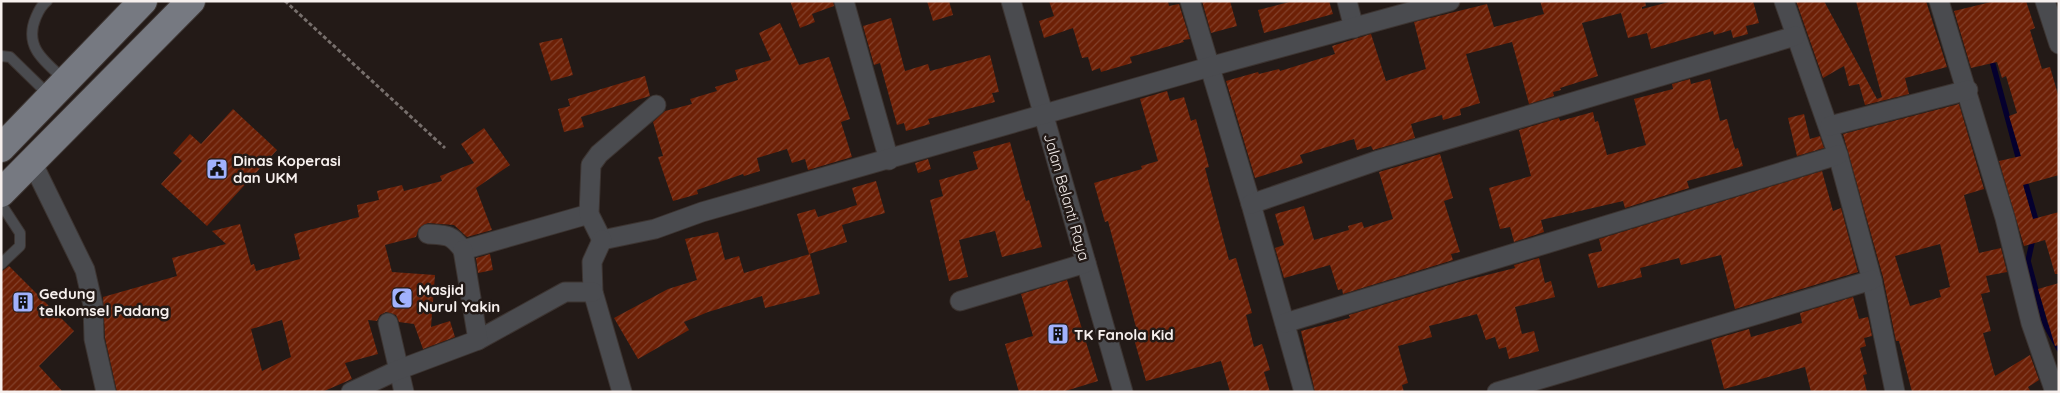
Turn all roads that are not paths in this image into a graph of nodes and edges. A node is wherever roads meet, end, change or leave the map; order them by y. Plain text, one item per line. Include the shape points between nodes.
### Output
1 (47, 1) edge
2 (191, 1) edge
3 (844, 1) edge
4 (1011, 1) edge
5 (1190, 1) edge
6 (1346, 1) edge
7 (1450, 1) edge
8 (1784, 1) edge
9 (1939, 1) edge
10 (2046, 1) edge
11 (137, 3) edge
12 (167, 25) junction
13 (1354, 28) junction
14 (1795, 36) junction
15 (2059, 44) edge
16 (1, 56) edge
17 (1209, 67) junction
18 (58, 89) junction
19 (1968, 90) junction
20 (656, 105) dead end
21 (1043, 114) junction
22 (1830, 126) junction
23 (1, 148) edge
24 (1838, 155) junction
25 (889, 160) junction
26 (32, 162) junction
27 (1, 193) edge
28 (1, 204) edge
29 (1252, 204) junction
30 (589, 214) junction
31 (428, 234) dead end
32 (602, 240) junction
33 (463, 250) junction
34 (1086, 263) junction
35 (1, 264) edge
36 (1872, 280) junction
37 (593, 292) junction
38 (960, 300) dead end
39 (388, 323) dead end
40 (1285, 323) junction
41 (478, 340) junction
42 (398, 370) junction
43 (106, 392) edge
44 (351, 392) edge
45 (404, 392) edge
46 (622, 392) edge
47 (1124, 392) edge
48 (1304, 392) edge
49 (1497, 392) edge
50 (1895, 392) edge
51 (2055, 392) edge

1 - 18 lane via 41,6 31,29 32,39
2 - 12 main road
3 - 25 street
4 - 21 street, Jalan Belanti Raya
5 - 17 street
6 - 13 street
7 - 13 street
8 - 14 street
9 - 19 street
10 - 15 street
11 - 12 main road
11 - 18 main road
12 - 26 main road
13 - 17 street
14 - 22 street
14 - 29 street via 1379,160
16 - 18 lane via 10,57
17 - 21 street
17 - 29 street
18 - 23 main road
19 - 22 street
19 - 51 street via 2031,323
20 - 30 street via 591,164
21 - 25 street
21 - 34 street, Jalan Belanti Raya
22 - 24 street
24 - 36 street
24 - 40 street
25 - 32 street via 702,212 654,229
26 - 27 main road
26 - 43 street via 85,270 94,339
28 - 35 lane via 20,233 20,246
29 - 40 street
30 - 32 street
30 - 33 street
31 - 33 street via 448,235
32 - 37 street via 592,262
33 - 41 street
34 - 38 street
34 - 47 street, Jalan Belanti Raya
36 - 49 street
36 - 50 street
37 - 41 street via 566,292
37 - 46 street
39 - 42 street
40 - 48 street
41 - 42 street
42 - 44 street
42 - 45 street

